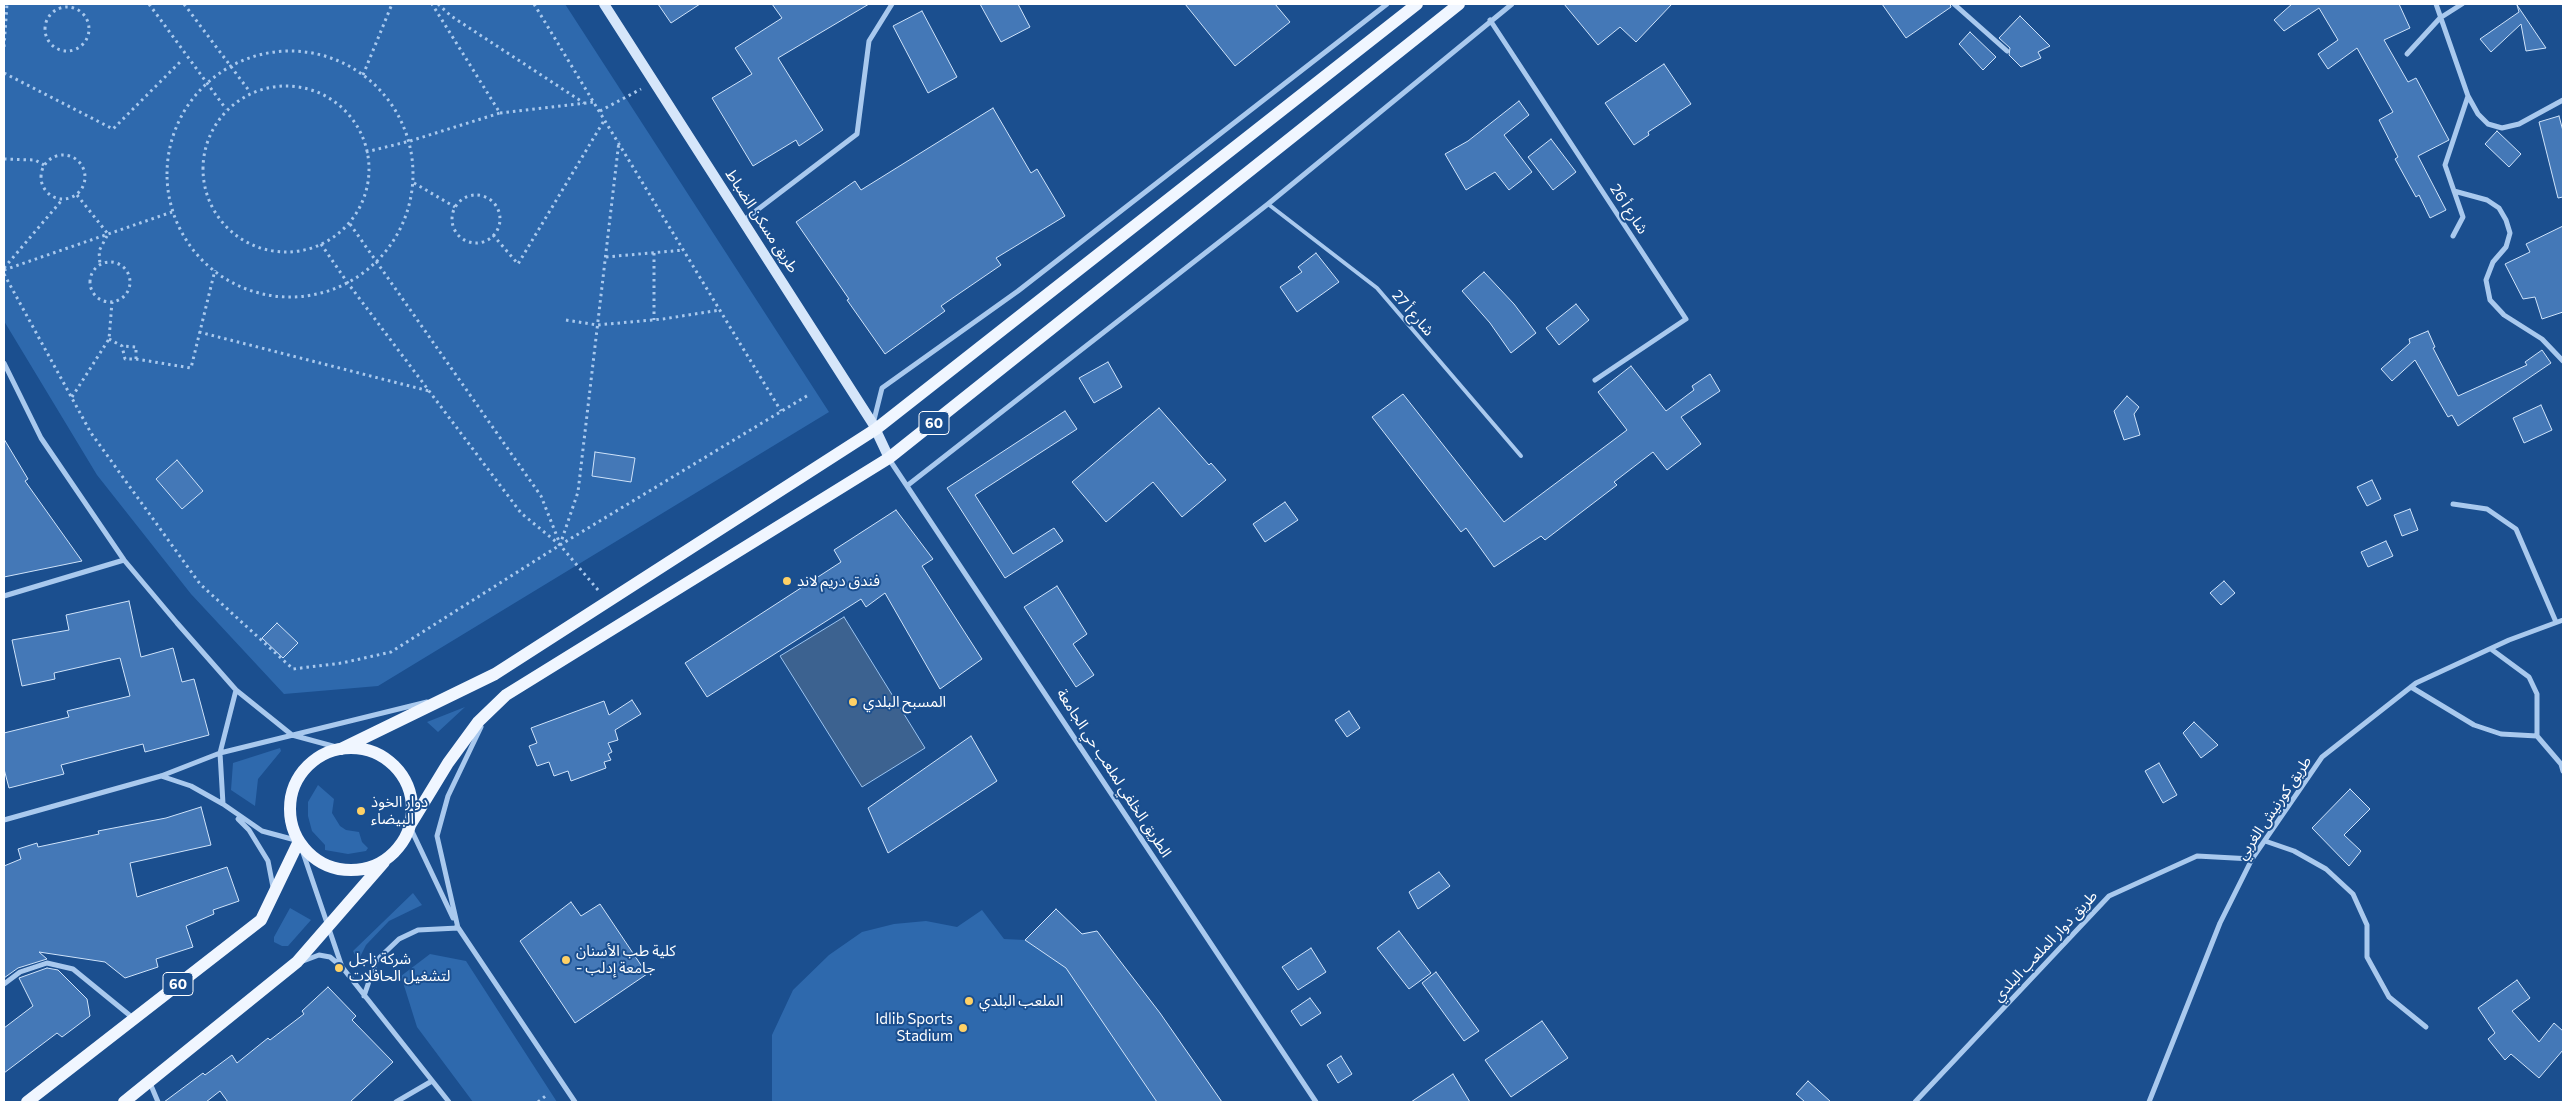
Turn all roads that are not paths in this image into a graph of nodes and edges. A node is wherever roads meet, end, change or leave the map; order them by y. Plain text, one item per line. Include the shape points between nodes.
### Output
1 (604, 4) edge
2 (892, 4) edge
3 (1387, 4) edge
4 (1417, 4) edge
5 (1459, 4) edge
6 (1512, 4) edge
7 (1954, 4) edge
8 (2436, 4) edge
9 (2462, 4) edge
10 (2440, 18) junction
11 (1490, 20) junction
12 (2007, 51) dead end
13 (2407, 54) dead end
14 (2468, 96) junction
15 (2563, 100) edge
16 (2454, 191) junction
17 (1268, 204) junction
18 (744, 220) junction
19 (2454, 236) dead end
20 (2563, 362) edge
21 (4, 363) edge
22 (1595, 380) dead end
23 (875, 427) junction
24 (1521, 456) dead end
25 (889, 458) junction
26 (908, 485) junction
27 (2452, 504) dead end
28 (124, 560) junction
29 (4, 596) edge
30 (2563, 620) edge
31 (2556, 622) junction
32 (2491, 649) junction
33 (2411, 687) junction
34 (236, 690) junction
35 (443, 698) junction
36 (488, 713) junction
37 (292, 735) junction
38 (2536, 736) junction
39 (341, 749) junction
40 (220, 753) junction
41 (2563, 770) edge
42 (161, 776) junction
43 (222, 804) junction
44 (4, 820) edge
45 (410, 827) junction
46 (2265, 840) junction
47 (299, 841) junction
48 (389, 857) junction
49 (2252, 859) junction
50 (274, 892) junction
51 (328, 927) junction
52 (458, 928) junction
53 (297, 962) junction
54 (342, 968) junction
55 (4, 984) edge
56 (364, 996) junction
57 (133, 1018) junction
58 (2426, 1027) dead end
59 (432, 1081) junction
60 (150, 1082) junction
61 (26, 1102) edge
62 (124, 1102) edge
63 (158, 1102) edge
64 (396, 1102) edge
65 (448, 1102) edge
66 (575, 1102) edge
67 (1316, 1102) edge
68 (1915, 1102) edge
69 (2150, 1102) edge

1 - 18 street, طريق مسكن الضباط
2 - 18 street via 869,41 857,134
3 - 23 street via 1018,291 882,388
4 - 23 main road, 60
5 - 25 main road, 60
6 - 11 street
7 - 12 street
8 - 10 street
9 - 10 street
10 - 13 street
10 - 14 street
11 - 17 street
11 - 22 street, شارع أ 26 via 1686,320
14 - 15 street via 2488,124 2502,128 2519,124
14 - 16 street via 2445,165
16 - 19 street via 2463,217
16 - 20 street via 2487,200 2506,220 2510,232 2506,247 2492,262 2486,280 2490,300 2504,316 2542,339
17 - 24 lane, شارع أ 27 via 1377,288
17 - 26 street
18 - 23 street, طريق مسكن الضباط
21 - 28 street via 41,438
23 - 25 street, طريق مسكن الضباط
23 - 35 main road, 60 via 495,674
25 - 26 street, الطريق الخلفي لملعب حي الجامعة
25 - 36 main road, 60 via 506,695
26 - 67 street, الطريق الخلفي لملعب حي الجامعة
27 - 31 street via 2487,510 2516,529
28 - 29 street
28 - 34 street
30 - 31 street, طريق كورنيش الغربي
31 - 32 street, طريق كورنيش الغربي
32 - 33 street, طريق كورنيش الغربي
32 - 38 street via 2529,677 2537,694
33 - 38 street via 2474,725 2501,734
33 - 46 street, طريق كورنيش الغربي via 2322,757
34 - 37 street
34 - 40 street
35 - 37 street
35 - 39 main road, 60
36 - 45 main road, 60 via 448,763
36 - 52 street via 448,796 437,836
37 - 39 street
37 - 40 street
38 - 41 street
39 - 45 main road via 357,748 375,753 396,768 404,778 410,796
39 - 47 main road via 320,756 296,783 290,806
40 - 42 street
40 - 43 street
42 - 43 street via 192,786
42 - 44 street
43 - 47 street via 262,831
43 - 50 street via 249,830 268,861
45 - 48 main road
45 - 52 street
46 - 49 street, طريق كورنيش الغربي
46 - 58 street via 2294,851 2326,869 2353,894 2367,925 2367,957 2389,998
47 - 48 main road via 308,852 330,866 342,869 367,868
47 - 50 main road, 60
47 - 51 street
48 - 51 main road
49 - 68 street, طريق دوار الملعب البلدي via 2197,856 2109,896
49 - 69 street, طريق كورنيش الغربي via 2220,923
50 - 57 main road, 60 via 261,920
51 - 53 main road
51 - 54 street
52 - 56 street via 418,930 399,939 376,961
52 - 66 street
53 - 54 street via 330,956
53 - 60 main road
54 - 56 street
55 - 57 street via 20,972 47,963 73,969
56 - 59 street
57 - 61 main road, 60
59 - 64 street
59 - 65 street
60 - 62 main road
60 - 63 street

